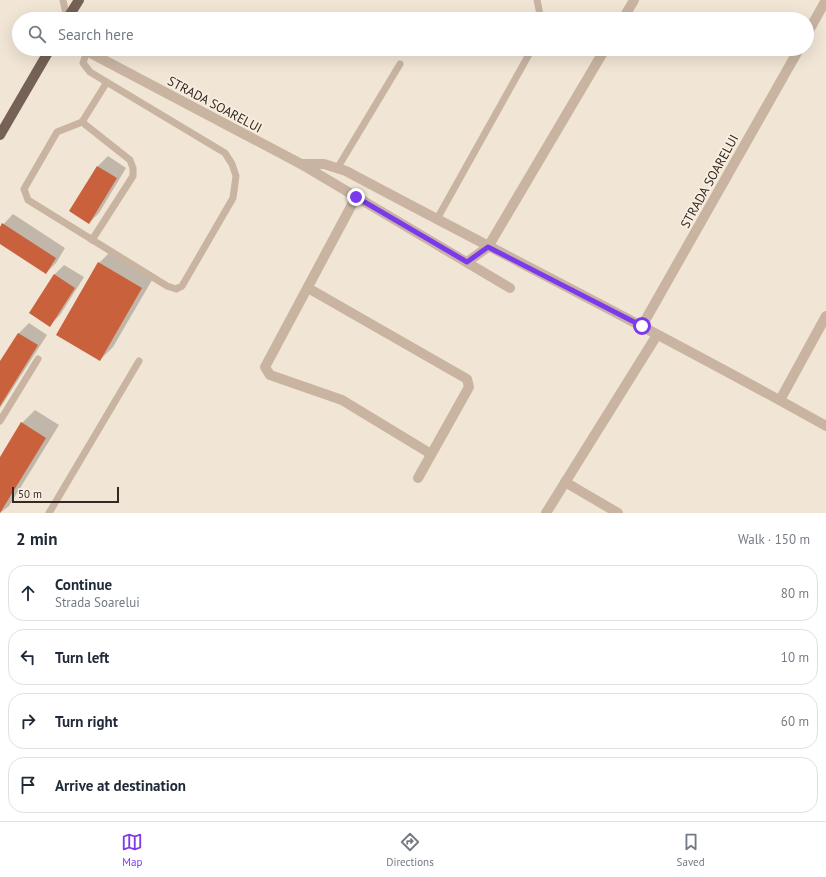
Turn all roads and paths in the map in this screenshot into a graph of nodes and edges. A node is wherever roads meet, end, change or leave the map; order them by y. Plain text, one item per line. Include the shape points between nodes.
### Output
1 (63, 0) edge
2 (79, 0) edge
3 (537, 0) edge
4 (634, 0) edge
5 (826, 0) edge
6 (66, 12) edge
7 (71, 12) edge
8 (540, 12) edge
9 (627, 12) edge
10 (814, 21) edge
11 (46, 56) edge
12 (84, 56) edge
13 (96, 56) edge
14 (528, 56) edge
15 (601, 56) edge
16 (795, 56) edge
17 (400, 64) dead end
18 (107, 82) junction
19 (82, 122) junction
20 (0, 135) edge
21 (301, 164) junction
22 (338, 167) junction
23 (356, 197) junction
24 (437, 219) junction
25 (92, 240) junction
26 (488, 247) junction
27 (467, 262) junction
28 (308, 288) junction
29 (510, 288) dead end
30 (826, 316) edge
31 (642, 326) junction
32 (657, 335) junction
33 (38, 359) dead end
34 (139, 361) dead end
35 (780, 400) junction
36 (0, 421) edge
37 (826, 426) edge
38 (431, 454) junction
39 (418, 478) dead end
40 (565, 482) junction
41 (49, 513) edge
42 (546, 513) edge
43 (618, 513) edge

1 - 6 lane
2 - 7 main road
3 - 8 lane
4 - 9 street
5 - 10 street
11 - 20 main road
12 - 18 lane via 83,63 90,72
13 - 21 street, STRADA SOARELUI
14 - 24 lane
15 - 26 street
16 - 31 street, STRADA SOARELUI
17 - 22 lane
18 - 19 lane
18 - 25 lane via 225,153 236,176 233,198 182,286 176,289
19 - 25 lane via 130,160 133,168 133,176
19 - 25 lane via 57,132 24,189 28,200
21 - 22 street, STRADA SOARELUI
21 - 23 street
22 - 24 street, STRADA SOARELUI
23 - 27 street
23 - 28 street
24 - 26 street, STRADA SOARELUI
26 - 27 street
26 - 31 street, STRADA SOARELUI
27 - 29 street
28 - 38 street via 467,379 469,387
28 - 38 street via 265,367 266,371 270,375 342,400
30 - 35 street
31 - 32 street, STRADA SOARELUI
32 - 35 street, STRADA SOARELUI
32 - 40 street
33 - 36 lane
34 - 41 lane
35 - 37 street, STRADA SOARELUI
38 - 39 street
40 - 42 street
40 - 43 street

